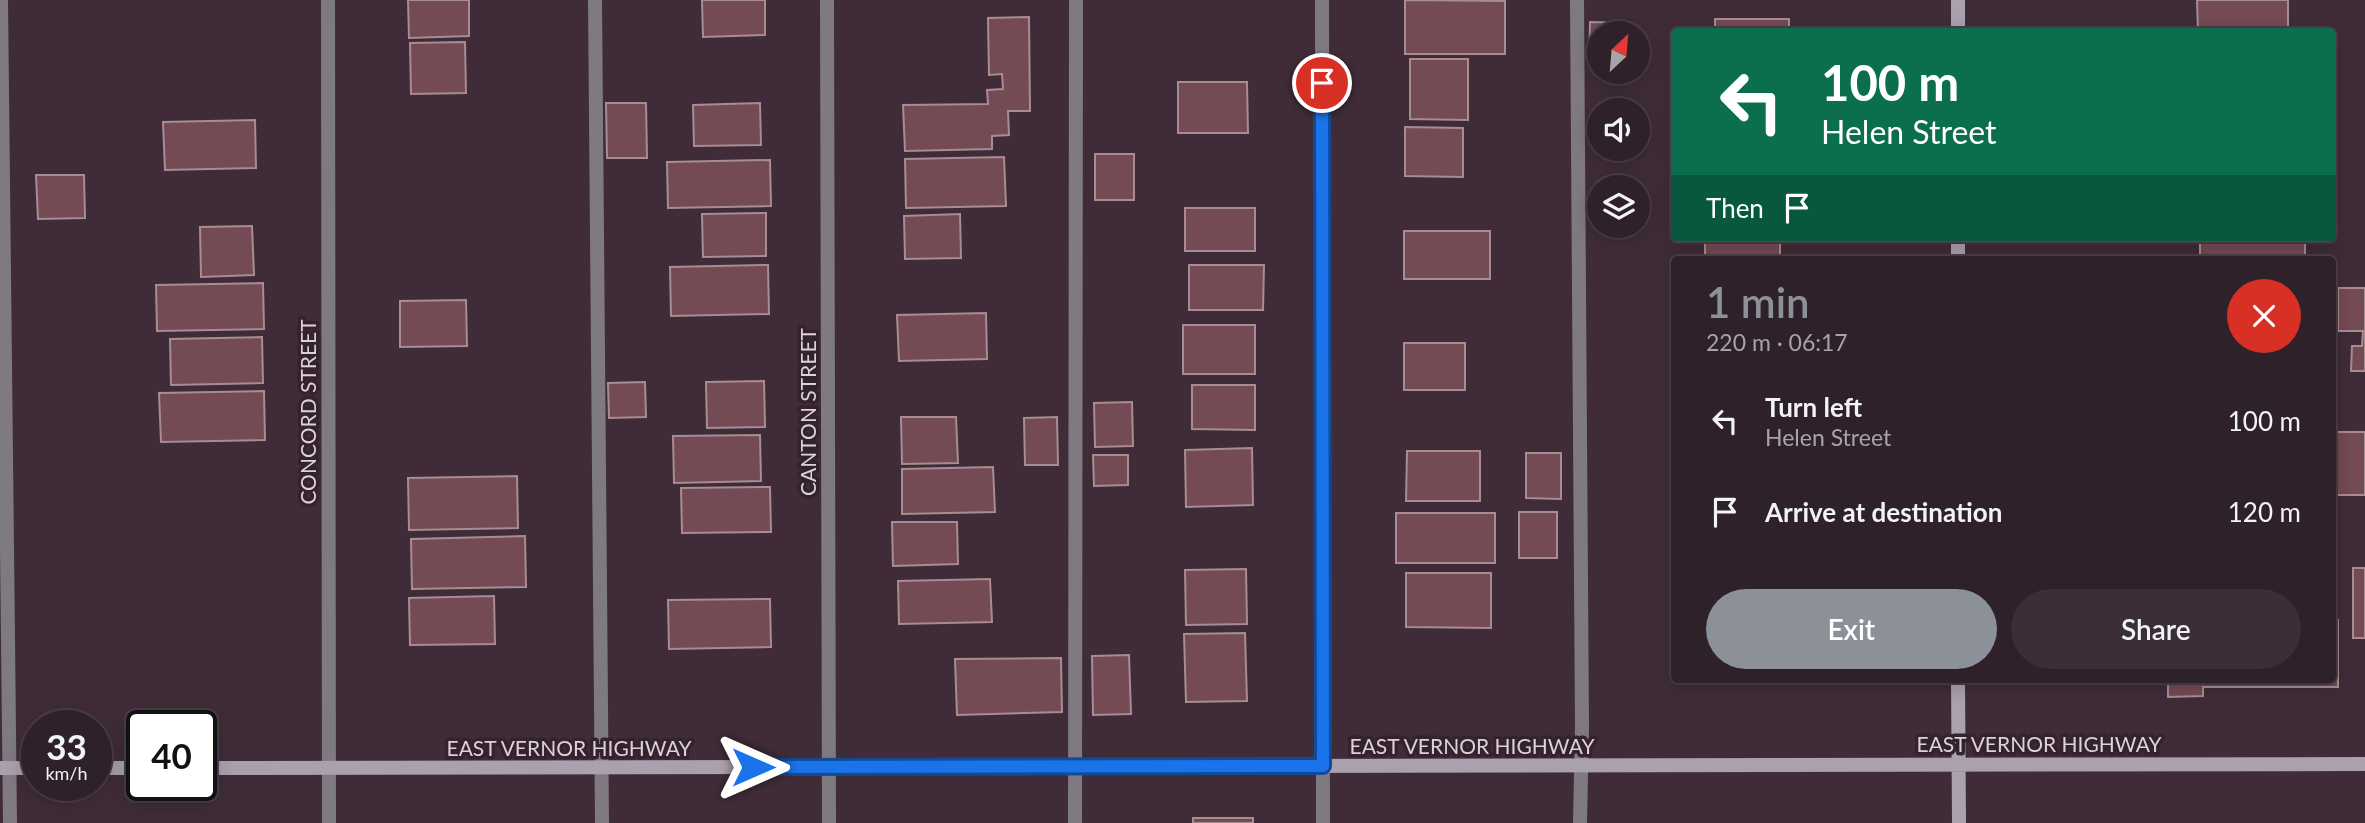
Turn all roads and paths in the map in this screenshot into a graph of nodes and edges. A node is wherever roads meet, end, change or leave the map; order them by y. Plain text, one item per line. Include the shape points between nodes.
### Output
1 (1, 0) edge
2 (328, 0) edge
3 (596, 0) edge
4 (827, 0) edge
5 (1076, 0) edge
6 (1322, 0) edge
7 (1577, 0) edge
8 (1958, 0) edge
9 (1958, 28) edge
10 (1958, 683) edge
11 (1958, 763) junction
12 (2365, 764) edge
13 (1323, 766) junction
14 (1582, 766) junction
15 (829, 767) junction
16 (1075, 767) junction
17 (5, 768) edge
18 (217, 768) edge
19 (329, 768) junction
20 (601, 768) junction
21 (10, 823) edge
22 (329, 823) edge
23 (602, 823) edge
24 (829, 823) edge
25 (1075, 823) edge
26 (1323, 823) edge
27 (1580, 823) edge
28 (1959, 823) edge

1 - 17 street
2 - 19 street, CONCORD STREET
3 - 20 street
4 - 15 street, CANTON STREET
5 - 16 street
6 - 13 street
7 - 14 street
8 - 9 street
10 - 11 street
11 - 12 street, EAST VERNOR HIGHWAY
11 - 14 street, EAST VERNOR HIGHWAY
11 - 28 street
13 - 14 street, EAST VERNOR HIGHWAY
13 - 16 street, EAST VERNOR HIGHWAY
13 - 26 street
14 - 27 street
15 - 16 street, EAST VERNOR HIGHWAY
15 - 20 street, EAST VERNOR HIGHWAY
15 - 24 street, CANTON STREET
16 - 25 street
17 - 21 street
18 - 19 street, EAST VERNOR HIGHWAY
19 - 20 street, EAST VERNOR HIGHWAY
19 - 22 street, CONCORD STREET
20 - 23 street

